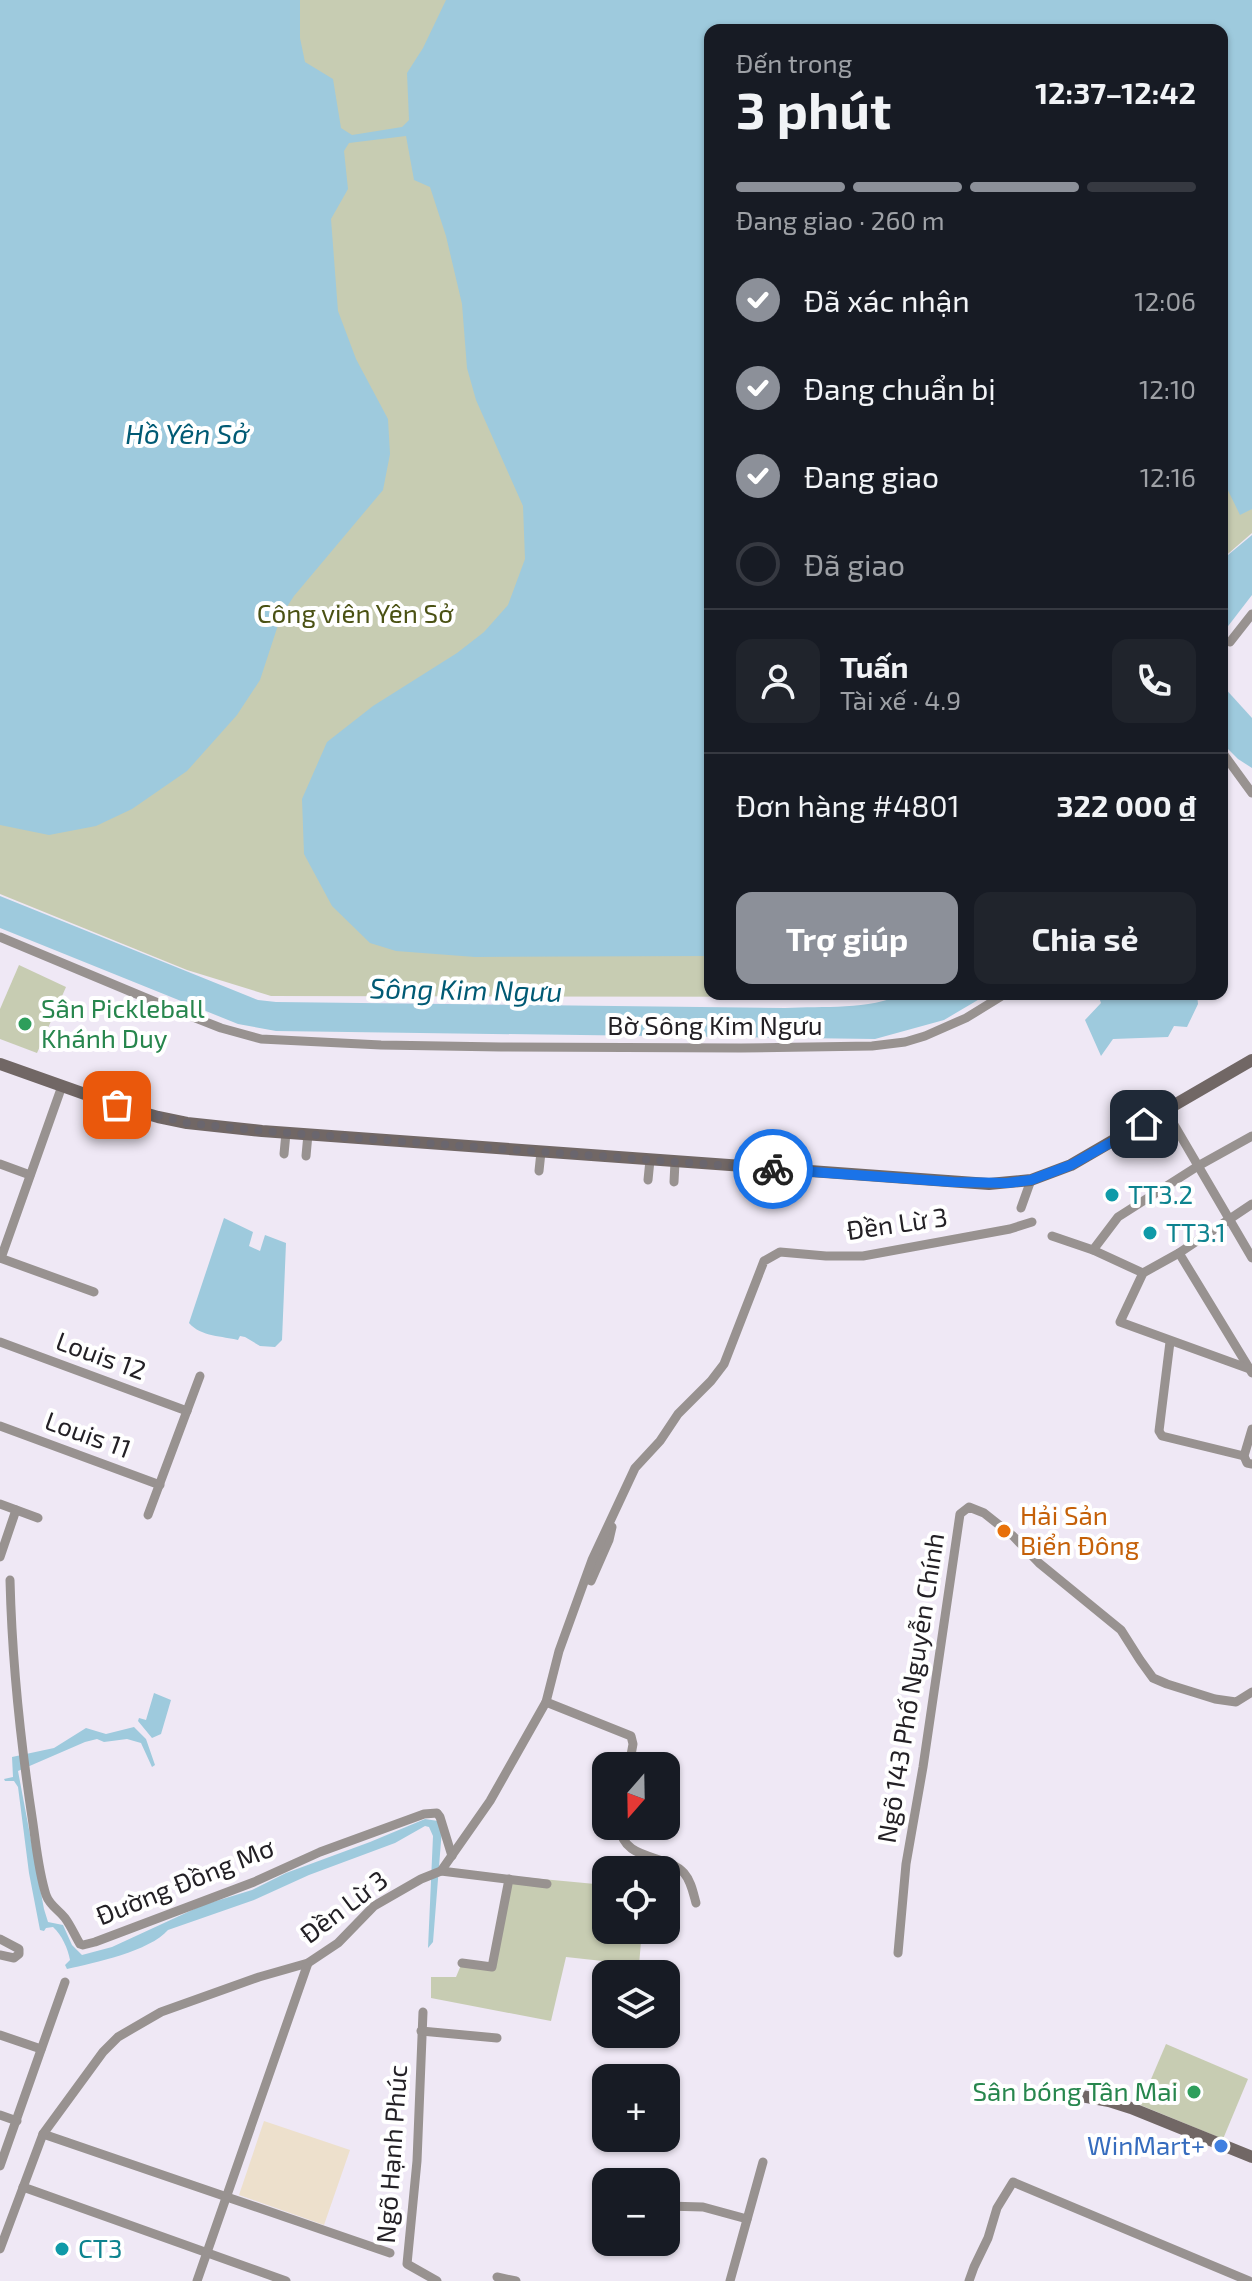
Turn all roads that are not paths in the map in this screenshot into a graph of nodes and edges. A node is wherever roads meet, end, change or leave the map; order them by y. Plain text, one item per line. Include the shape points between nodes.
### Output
1 (1252, 614) edge
2 (1230, 642) dead end
3 (1228, 760) edge
4 (1252, 793) edge
5 (0, 937) edge
6 (995, 1000) edge
7 (1252, 1060) edge
8 (0, 1064) edge
9 (62, 1086) junction
10 (1166, 1111) junction
11 (286, 1133) junction
12 (308, 1134) junction
13 (1252, 1136) edge
14 (541, 1152) junction
15 (284, 1154) dead end
16 (306, 1156) dead end
17 (650, 1160) junction
18 (675, 1162) junction
19 (0, 1164) edge
20 (1198, 1166) junction
21 (784, 1170) junction
22 (539, 1171) dead end
23 (30, 1175) junction
24 (648, 1180) dead end
25 (1031, 1180) junction
26 (674, 1182) dead end
27 (783, 1191) dead end
28 (1252, 1204) edge
29 (1021, 1208) dead end
30 (1229, 1218) junction
31 (1032, 1222) dead end
32 (1052, 1236) dead end
33 (1093, 1250) junction
34 (1179, 1253) junction
35 (1, 1258) edge
36 (1252, 1258) edge
37 (1143, 1273) junction
38 (94, 1292) dead end
39 (0, 1342) edge
40 (1170, 1342) junction
41 (1250, 1369) edge
42 (200, 1376) dead end
43 (187, 1411) junction
44 (0, 1426) edge
45 (1252, 1429) edge
46 (1244, 1456) junction
47 (1252, 1464) edge
48 (160, 1485) junction
49 (0, 1504) edge
50 (16, 1510) junction
51 (148, 1515) dead end
52 (38, 1518) dead end
53 (0, 1557) edge
54 (10, 1580) dead end
55 (1252, 1692) edge
56 (546, 1702) junction
57 (632, 1752) edge
58 (623, 1840) edge
59 (452, 1856) junction
60 (441, 1871) junction
61 (509, 1879) junction
62 (547, 1884) dead end
63 (696, 1903) dead end
64 (0, 1939) edge
65 (898, 1953) dead end
66 (0, 1955) edge
67 (308, 1963) junction
68 (462, 1963) dead end
69 (65, 1982) dead end
70 (423, 2012) dead end
71 (421, 2031) junction
72 (0, 2035) edge
73 (497, 2038) dead end
74 (41, 2049) junction
75 (1070, 2094) dead end
76 (0, 2115) edge
77 (17, 2121) junction
78 (43, 2134) junction
79 (1252, 2157) edge
80 (763, 2162) dead end
81 (0, 2166) edge
82 (23, 2187) junction
83 (227, 2197) junction
84 (680, 2206) edge
85 (747, 2219) junction
86 (0, 2249) edge
87 (208, 2253) junction
88 (390, 2253) dead end
89 (497, 2277) dead end
90 (197, 2281) edge
91 (286, 2281) edge
92 (437, 2281) edge
93 (516, 2281) edge
94 (730, 2281) edge
95 (969, 2281) edge
96 (1249, 2281) edge

1 - 2 street
3 - 4 street
5 - 6 street, Bờ Sông Kim Ngưu via 221,1028 261,1039 517,1047 872,1046 925,1036
7 - 10 main road
8 - 9 main road
9 - 11 main road via 187,1123
9 - 23 street
10 - 20 street
10 - 25 main road via 1083,1159
11 - 12 main road
11 - 15 street
12 - 14 main road
12 - 16 street
13 - 20 street
14 - 17 main road
14 - 22 street
17 - 18 main road
17 - 24 street
18 - 21 main road
18 - 26 street
19 - 23 street
20 - 30 street
20 - 33 street via 1118,1217
21 - 25 main road via 989,1184
21 - 27 street
23 - 35 street
25 - 29 street
28 - 30 street
30 - 34 street
30 - 36 street
31 - 56 street, Đền Lừ 3 via 863,1256 780,1252 764,1261 724,1364 635,1468 592,1560
32 - 33 street
33 - 37 street
34 - 37 street
34 - 41 street
35 - 38 street
37 - 40 street via 1120,1322
39 - 43 street, Louis 12
40 - 41 street
40 - 46 street via 1162,1436
42 - 43 street
43 - 48 street
44 - 48 street, Louis 11
45 - 46 street
46 - 47 street
48 - 51 street
49 - 50 street
50 - 52 street
50 - 53 street
54 - 59 street, Đường Đồng Mơ via 23,1762 41,1873 47,1897 80,1944 424,1814 440,1817
55 - 65 street, Ngõ 143 Phố Nguyễn Chính via 1236,1702 1153,1678 1121,1630 1013,1536 969,1507 960,1514 906,1864
56 - 57 street via 631,1736
56 - 59 street, Đền Lừ 3
58 - 63 street via 682,1871
59 - 60 street, Đền Lừ 3
60 - 61 street
60 - 67 street, Đền Lừ 3 via 374,1906 338,1943
61 - 62 street
61 - 68 street via 492,1967
64 - 66 street via 19,1954
67 - 78 street, Đền Lừ 3 via 161,2012 118,2037
67 - 83 street
69 - 74 street
70 - 71 street, Ngõ Hạnh Phúc
71 - 73 street
71 - 92 street, Ngõ Hạnh Phúc via 407,2264
72 - 74 street
74 - 77 street
75 - 79 main road via 1131,2108
76 - 77 street
77 - 81 street
78 - 82 street, Đền Lừ 3
78 - 83 street
80 - 85 street
82 - 86 street, Đền Lừ 3
82 - 87 street
83 - 87 street
83 - 88 street
84 - 85 street
85 - 94 street
87 - 90 street
87 - 91 street
89 - 93 street
95 - 96 street via 997,2208 1013,2182

